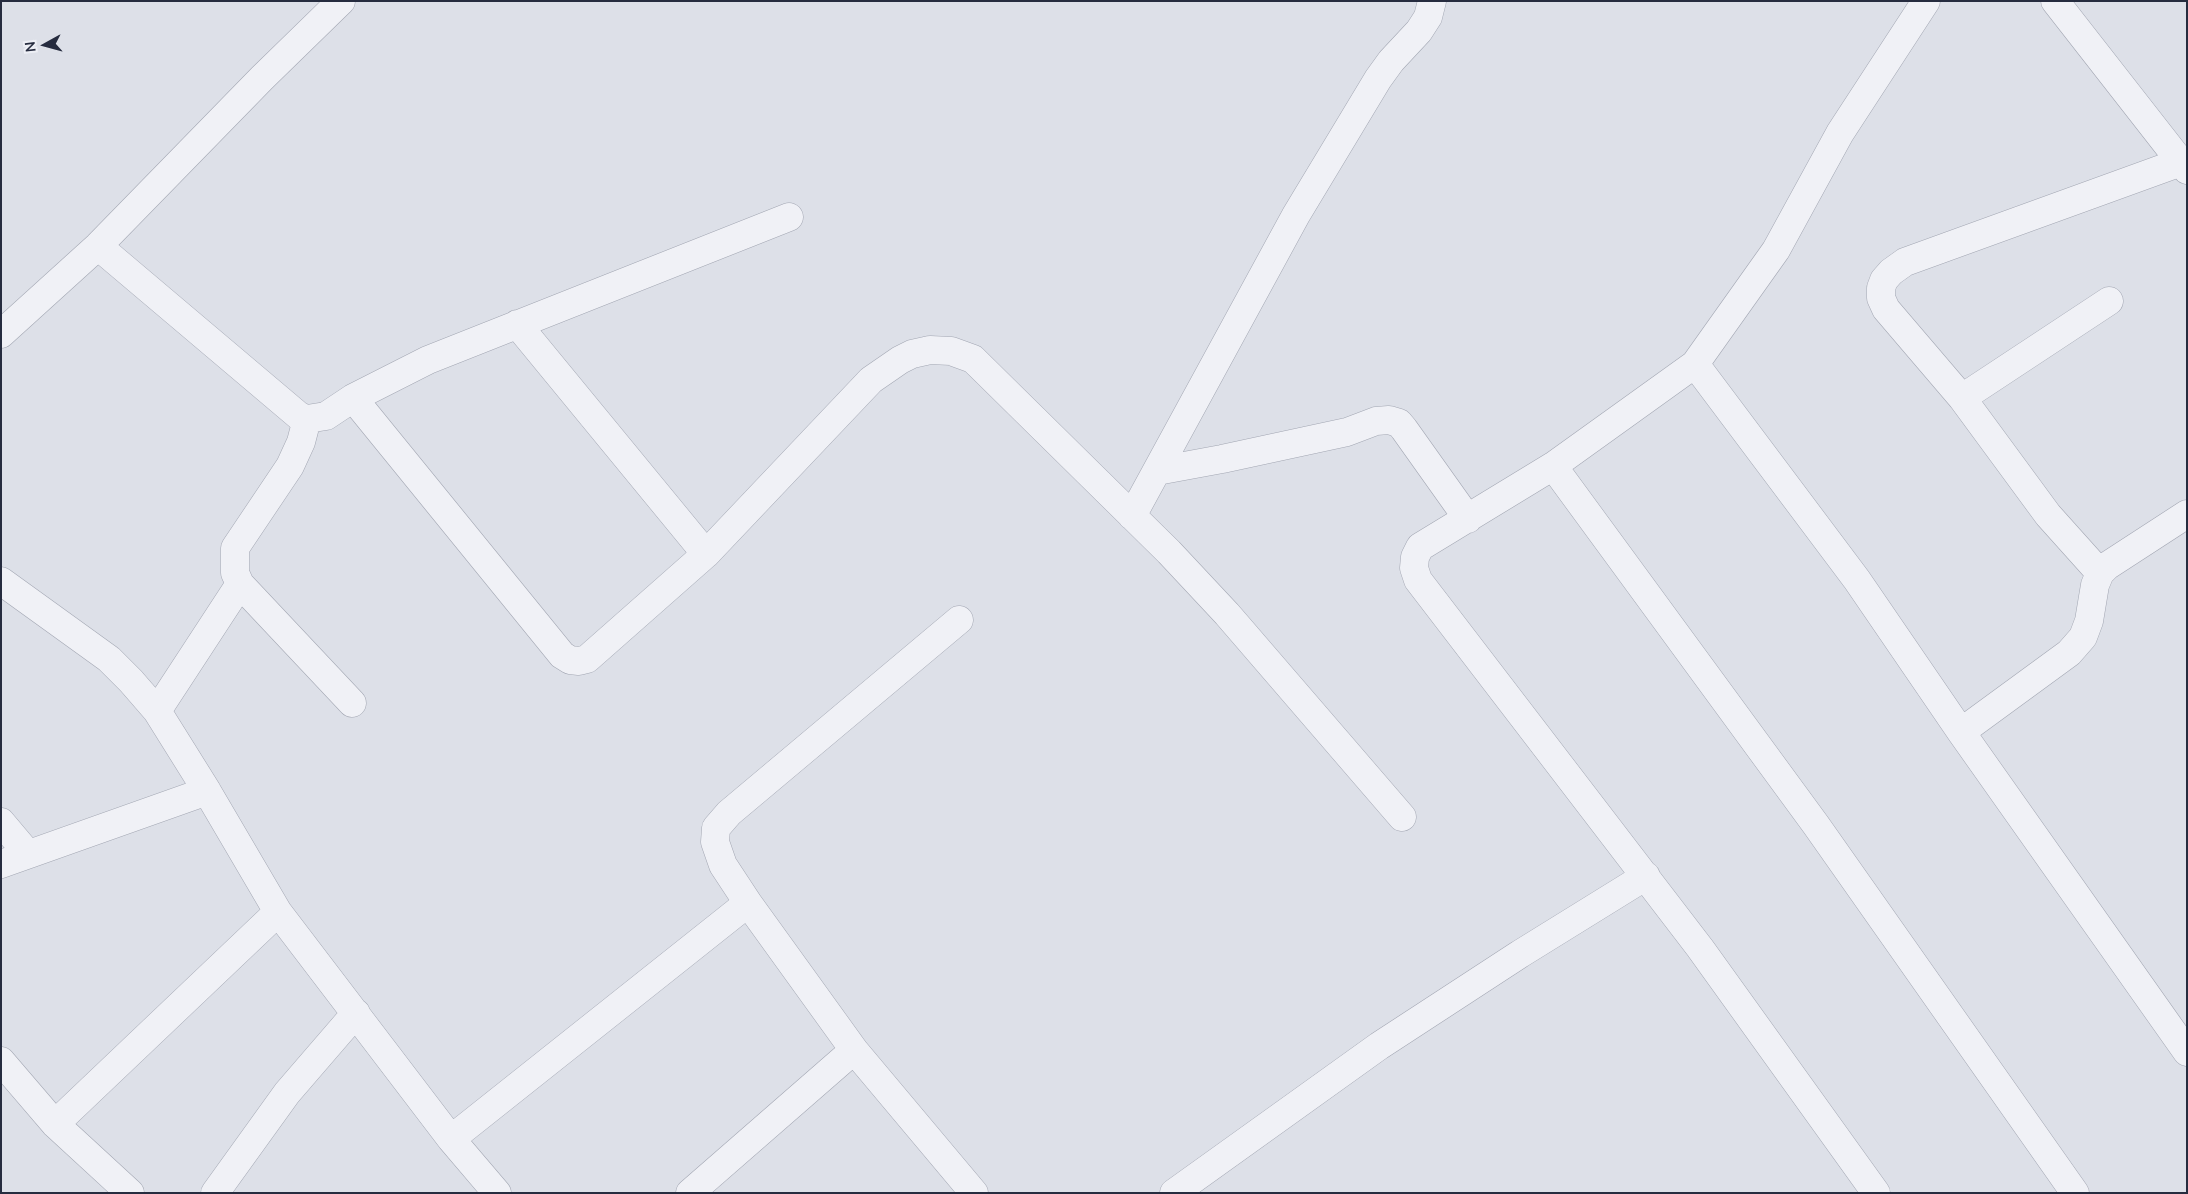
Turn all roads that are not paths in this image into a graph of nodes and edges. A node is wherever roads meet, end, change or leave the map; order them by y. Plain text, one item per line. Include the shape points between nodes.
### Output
1 (341, 1) edge
2 (1432, 1) edge
3 (1926, 1) edge
4 (2055, 1) edge
5 (2184, 166) edge
6 (789, 217) dead end
7 (98, 246) junction
8 (2109, 301) dead end
9 (517, 324) junction
10 (1, 334) edge
11 (1695, 364) junction
12 (353, 398) junction
13 (1962, 398) junction
14 (307, 419) junction
15 (1553, 466) junction
16 (1157, 471) junction
17 (2187, 514) edge
18 (1132, 516) junction
19 (1468, 519) junction
20 (706, 554) junction
21 (2100, 573) junction
22 (1, 580) edge
23 (240, 584) junction
24 (959, 620) dead end
25 (352, 703) dead end
26 (157, 711) junction
27 (1961, 732) junction
28 (207, 790) junction
29 (1402, 817) dead end
30 (1, 822) edge
31 (28, 854) junction
32 (1, 864) edge
33 (1646, 876) junction
34 (748, 903) junction
35 (278, 912) junction
36 (356, 1014) junction
37 (854, 1050) junction
38 (2187, 1052) edge
39 (1, 1061) edge
40 (55, 1124) junction
41 (450, 1139) junction
42 (130, 1193) edge
43 (215, 1193) edge
44 (497, 1193) edge
45 (690, 1193) edge
46 (974, 1193) edge
47 (1174, 1193) edge
48 (1876, 1193) edge
49 (2074, 1193) edge

1 - 7 street
2 - 16 street via 1424,24 1378,79 1296,215
3 - 11 street via 1840,134 1776,250
4 - 5 street
5 - 13 street via 1905,262 1890,272 1881,288 1886,310
6 - 9 street
7 - 10 street
7 - 14 street via 292,411
8 - 13 street
9 - 12 street via 428,360
9 - 20 street
11 - 15 street
11 - 27 street via 1857,580
12 - 14 street via 326,416
12 - 20 street via 562,655 570,660 587,659
13 - 21 street via 2048,515
14 - 23 street via 290,466 235,548 235,573
15 - 19 street
15 - 49 street via 1816,824
16 - 18 street
16 - 19 street via 1347,432 1376,421 1389,420 1399,423 1404,429
17 - 21 street
18 - 20 street via 973,359 951,351 930,350 900,360 871,380
18 - 29 street via 1227,614
19 - 33 street via 1420,547 1414,568 1418,580
21 - 27 street via 2089,620 2082,637 2069,653
22 - 26 street via 109,659
23 - 25 street
23 - 26 street
24 - 34 street via 729,813 716,828 714,842 718,854
26 - 28 street
27 - 38 street
28 - 31 street
28 - 35 street
30 - 31 street
31 - 32 street
33 - 47 street via 1378,1046
33 - 48 street
34 - 37 street
34 - 41 street
35 - 36 street
35 - 40 street
36 - 41 street
36 - 43 street via 287,1092
37 - 45 street
37 - 46 street
39 - 40 street
40 - 42 street
41 - 44 street

